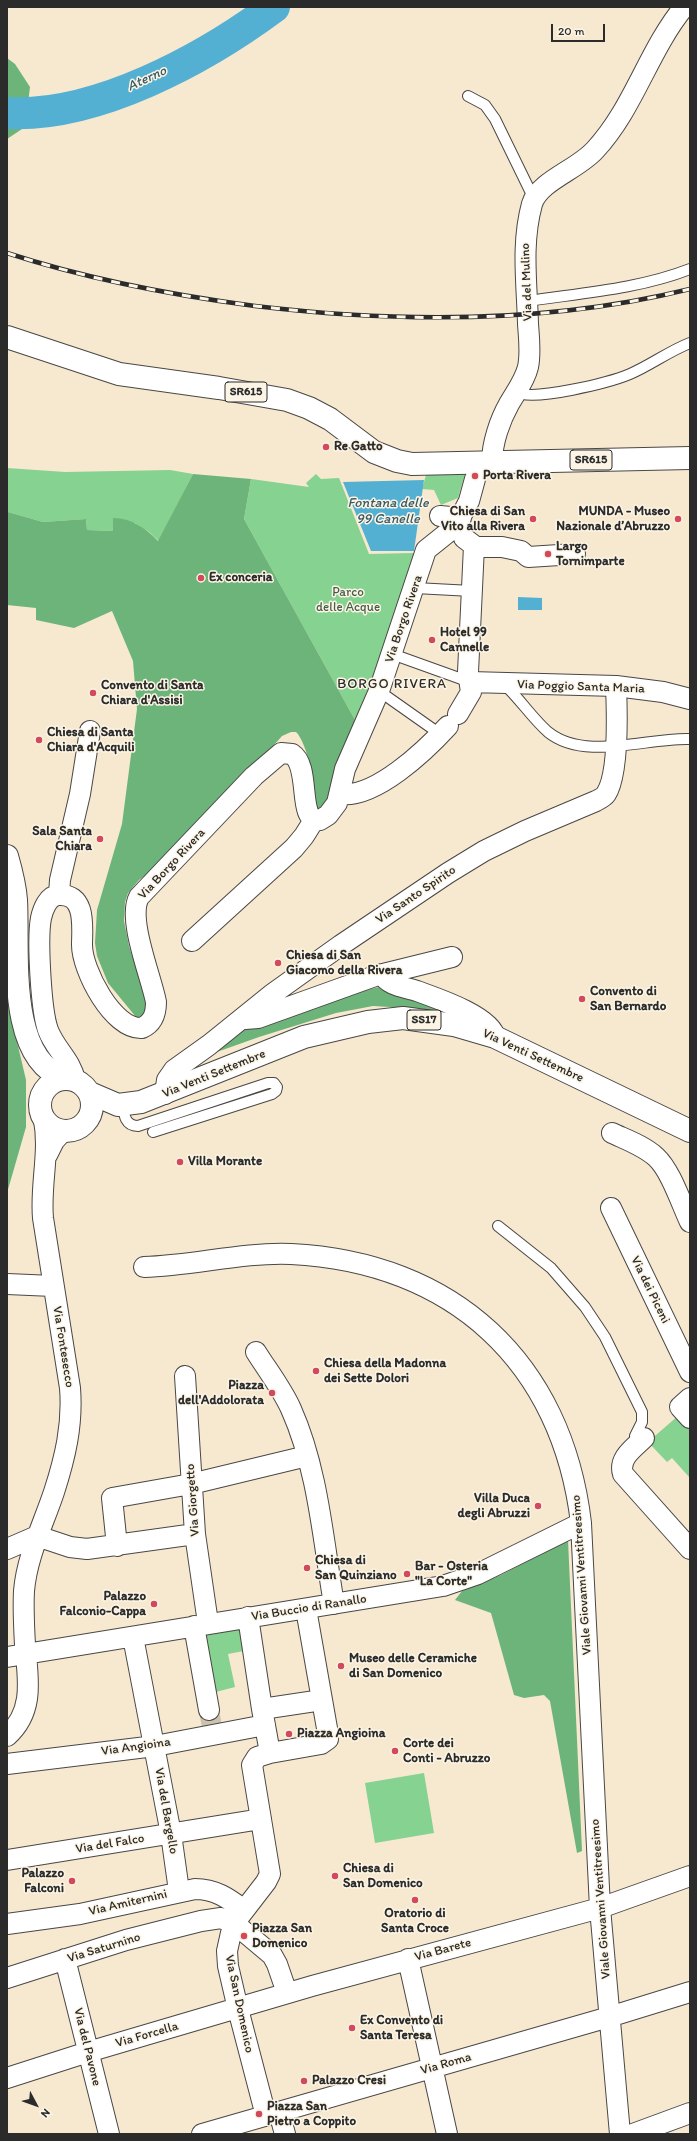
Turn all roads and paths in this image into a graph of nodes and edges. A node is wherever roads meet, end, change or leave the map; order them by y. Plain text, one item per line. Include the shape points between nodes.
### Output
1 (686, 10) edge
2 (468, 96) dead end
3 (534, 199) junction
4 (690, 269) edge
5 (528, 301) junction
6 (7, 337) edge
7 (690, 343) edge
8 (516, 392) junction
9 (690, 458) edge
10 (479, 468) junction
11 (451, 522) junction
12 (474, 546) junction
13 (575, 554) dead end
14 (414, 588) junction
15 (472, 591) junction
16 (392, 654) junction
17 (470, 682) junction
18 (504, 684) junction
19 (616, 686) junction
20 (378, 691) junction
21 (690, 699) edge
22 (449, 725) junction
23 (90, 731) dead end
24 (690, 739) edge
25 (616, 747) junction
26 (340, 794) junction
27 (314, 820) junction
28 (7, 856) edge
29 (59, 895) junction
30 (192, 941) dead end
31 (452, 957) dead end
32 (382, 974) junction
33 (242, 1019) junction
34 (495, 1037) junction
35 (36, 1056) junction
36 (76, 1084) junction
37 (43, 1092) junction
38 (165, 1094) junction
39 (120, 1105) junction
40 (89, 1118) junction
41 (44, 1120) junction
42 (63, 1131) junction
43 (690, 1131) edge
44 (153, 1132) dead end
45 (612, 1133) dead end
46 (47, 1154) junction
47 (610, 1208) dead end
48 (690, 1222) edge
49 (498, 1226) dead end
50 (144, 1267) dead end
51 (7, 1284) edge
52 (53, 1286) junction
53 (256, 1352) dead end
54 (690, 1372) edge
55 (185, 1376) dead end
56 (641, 1441) joint
57 (307, 1456) junction
58 (191, 1484) junction
59 (580, 1523) junction
60 (195, 1534) junction
61 (37, 1536) junction
62 (117, 1546) junction
63 (7, 1549) edge
64 (690, 1549) edge
65 (334, 1604) junction
66 (306, 1609) junction
67 (248, 1617) junction
68 (201, 1624) junction
69 (133, 1637) junction
70 (13, 1652) edge
71 (322, 1700) junction
72 (264, 1717) junction
73 (211, 1724) junction
74 (7, 1736) edge
75 (155, 1746) junction
76 (270, 1753) junction
77 (7, 1764) edge
78 (261, 1819) junction
79 (171, 1834) junction
80 (7, 1860) edge
81 (689, 1876) edge
82 (179, 1891) junction
83 (600, 1908) junction
84 (240, 1917) junction
85 (7, 1924) edge
86 (65, 1959) junction
87 (408, 1959) junction
88 (7, 1978) edge
89 (690, 1992) edge
90 (287, 1993) junction
91 (238, 2009) junction
92 (610, 2017) junction
93 (88, 2052) junction
94 (432, 2068) junction
95 (7, 2078) edge
96 (690, 2113) edge
97 (272, 2114) junction
98 (229, 2130) edge
99 (109, 2134) edge
100 (204, 2134) edge
101 (285, 2134) edge
102 (447, 2134) edge
103 (620, 2134) edge
104 (633, 2134) edge

1 - 3 street via 664,36 622,115 605,139 577,167 544,186
2 - 3 lane via 485,105 495,119
3 - 5 street, Via del Mulino via 525,246
4 - 5 lane via 673,276 613,288
5 - 8 street, Via del Mulino via 529,360 526,373
6 - 10 main road, SR615 via 112,372 138,378 268,396 300,404 330,419 368,449 397,461 427,466
7 - 8 lane via 630,374 612,380 538,394 526,395
8 - 10 street, Via del Mulino via 504,416 494,448
9 - 10 main road, SR615
10 - 11 street, Via del Mulino via 472,495
11 - 12 street
11 - 14 street, Via Borgo Rivera via 425,553
12 - 13 street via 502,547 521,551 528,557
12 - 15 street
14 - 15 lane
14 - 16 street, Via Borgo Rivera
15 - 17 street via 468,672
16 - 17 lane
16 - 20 street, Via Borgo Rivera
17 - 18 street, Via Poggio Santa Maria
17 - 22 street via 469,698
18 - 19 street, Via Poggio Santa Maria
18 - 25 lane via 548,732 555,736 580,745
19 - 21 street, Via Poggio Santa Maria via 663,692
19 - 25 street, Via Santo Spirito
20 - 22 lane
20 - 26 street, Via Borgo Rivera via 350,753
22 - 26 street via 414,759 375,785 357,793
23 - 29 street via 81,788 59,884
24 - 25 lane
25 - 33 street, Via Santo Spirito via 609,786 601,798 496,845 448,873 271,995
26 - 27 street, Via Borgo Rivera via 328,815 320,820
27 - 29 street, Via Borgo Rivera via 307,813 299,762 290,752 281,753 254,776 143,892 136,902 135,917 156,1009 153,1019 142,1028 132,1027 123,1021 95,987 84,959 82,914 73,901
27 - 30 street via 294,848
28 - 35 main road via 16,898 22,1018 27,1040
29 - 36 street via 49,900 41,917 43,1003 48,1030 70,1064
31 - 32 street
32 - 33 street via 258,1018
32 - 34 street via 389,983 427,995 471,1014 488,1026
33 - 38 street, Via Santo Spirito via 170,1074
34 - 38 main road, Via Venti Settembre / SS17 via 439,1022 403,1018 368,1022 304,1038
34 - 43 main road, Via Venti Settembre / SS17
35 - 36 main road via 49,1070
35 - 37 main road via 42,1072
36 - 37 main road via 50,1083
36 - 39 main road
36 - 40 main road via 93,1106
37 - 41 main road via 39,1103
38 - 39 main road, Via Venti Settembre / SS17 via 141,1102
39 - 40 main road, Via Venti Settembre / SS17 via 104,1109
39 - 44 lane via 125,1120 132,1126 138,1126 268,1083 274,1083 277,1087 272,1094
40 - 42 main road via 80,1127
41 - 42 main road via 52,1128
41 - 46 street, Via Fontesecco
42 - 46 street, Via Fontesecco via 54,1140
45 - 48 street via 640,1146 657,1158 667,1173
46 - 52 street, Via Fontesecco via 42,1185 42,1207
47 - 54 street, Via dei Piceni
49 - 56 lane via 552,1268 600,1329 642,1412 642,1422 635,1436
50 - 59 street, Viale Giovanni Ventitreesimo via 262,1254 318,1257 380,1270 408,1280 460,1307 501,1341 518,1359 546,1403 570,1466
51 - 52 street
52 - 61 street, Via Fontesecco via 70,1383 70,1432 63,1464
53 - 57 street via 284,1395
55 - 58 street, Via Giorgetto
56 - 64 street via 622,1462 623,1474
57 - 58 street
57 - 65 street
58 - 60 street, Via Giorgetto
58 - 62 street via 112,1498
59 - 65 street, Via Buccio di Ranallo via 460,1581
59 - 83 street, Viale Giovanni Ventitreesimo
60 - 62 street
60 - 68 street, Via Giorgetto
61 - 62 street via 79,1549
61 - 63 street
61 - 70 street, Via Fontesecco via 24,1589 24,1616
65 - 66 street, Via Buccio di Ranallo
66 - 67 street, Via Buccio di Ranallo
66 - 71 street
67 - 68 street, Via Buccio di Ranallo
67 - 72 street
68 - 69 street, Via Buccio di Ranallo
68 - 73 street, Via Giorgetto
69 - 70 street, Via Buccio di Ranallo
69 - 75 street, Via del Bargello
70 - 74 street, Via Fontesecco via 29,1686 24,1713
71 - 72 street
71 - 76 street via 327,1741
72 - 73 street, Via Angioina
72 - 76 street
73 - 75 street, Via Angioina
75 - 77 street, Via Angioina
75 - 79 street, Via del Bargello
76 - 78 street, Via San Domenico via 259,1756 252,1762
78 - 79 street, Via del Falco
78 - 84 street, Via San Domenico via 270,1874
79 - 80 street, Via del Falco
79 - 82 street, Via del Bargello
81 - 83 street, Via Barete
82 - 84 street, Via Amiternini via 211,1890 226,1896
82 - 85 street, Via Amiternini via 80,1914
83 - 87 street, Via Barete
83 - 92 street, Viale Giovanni Ventitreesimo
84 - 86 street, Via Saturnino via 201,1921
84 - 90 street via 272,1954
84 - 91 street, Via San Domenico via 228,1942 227,1959
86 - 88 street, Via Saturnino
86 - 93 street, Via del Pavone
87 - 90 street, Via Barete
87 - 94 street
89 - 92 street, Via Roma
90 - 91 street, Via Forcella
91 - 93 street, Via Forcella
91 - 97 street, Via San Domenico
92 - 94 street, Via Roma
92 - 103 street, Viale Giovanni Ventitreesimo
93 - 95 street, Via Forcella
93 - 99 street, Via del Pavone
94 - 97 street, Via Roma
94 - 102 street
96 - 104 street
97 - 98 street, Via Roma
97 - 101 street
98 - 100 street, Via Roma

